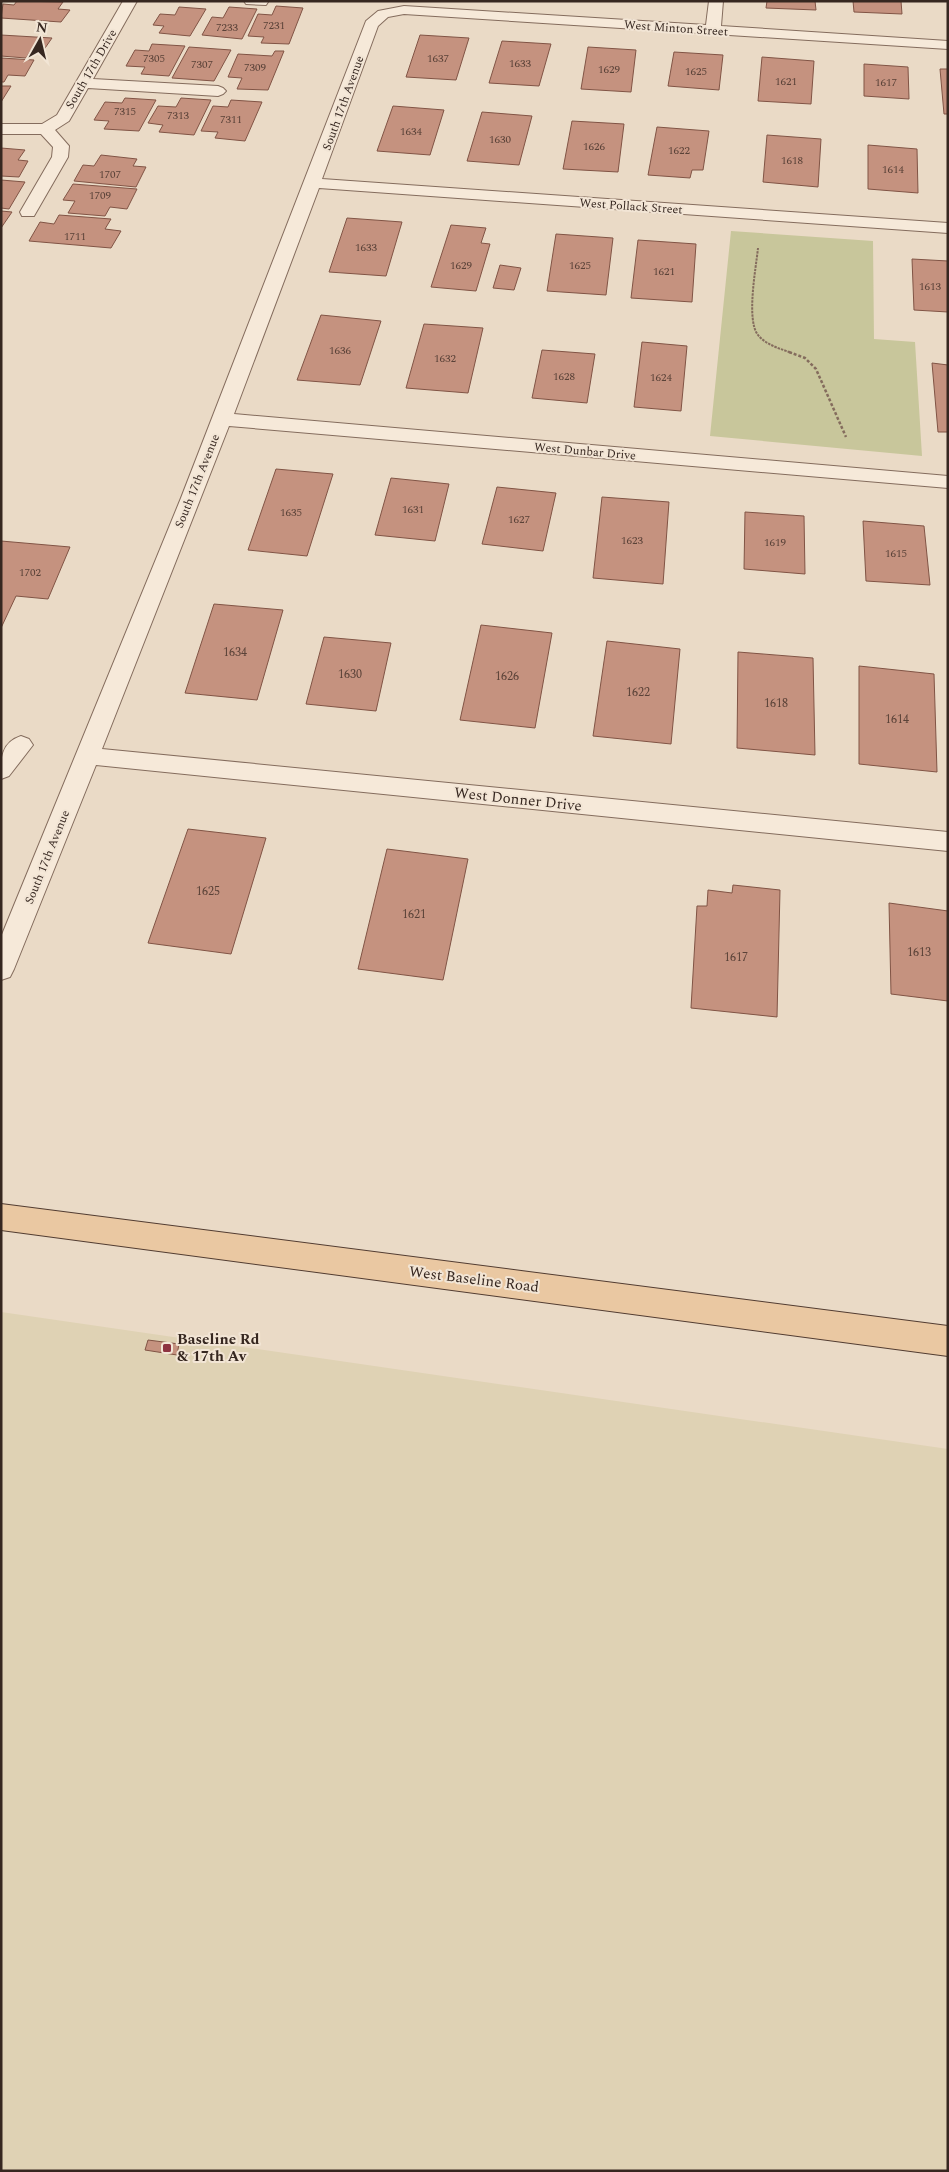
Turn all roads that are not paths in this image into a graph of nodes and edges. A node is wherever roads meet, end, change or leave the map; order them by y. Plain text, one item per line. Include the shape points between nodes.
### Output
1 (130, 1) edge
2 (251, 1) edge
3 (716, 1) edge
4 (261, 2) edge
5 (404, 10) joint
6 (713, 30) junction
7 (948, 45) edge
8 (83, 83) junction
9 (218, 91) dead end
10 (1, 129) edge
11 (44, 129) junction
12 (314, 183) junction
13 (28, 212) dead end
14 (948, 228) edge
15 (222, 419) junction
16 (948, 482) edge
17 (22, 745) dead end
18 (88, 756) junction
19 (1, 770) edge
20 (948, 842) edge
21 (1, 969) edge
22 (1, 1217) edge
23 (948, 1341) edge

1 - 8 street, South 17th Drive
2 - 4 street
3 - 6 street
5 - 6 street, West Minton Street
5 - 12 street, South 17th Avenue via 383,14 371,24
6 - 7 street, West Minton Street
8 - 9 street
8 - 11 street, South 17th Drive via 63,118
10 - 11 street
11 - 13 street via 61,146 60,157
12 - 14 street, West Pollack Street
12 - 15 street, South 17th Avenue
15 - 16 street, West Dunbar Drive
15 - 18 street, South 17th Avenue
17 - 19 street
18 - 20 street, West Donner Drive
18 - 21 street, South 17th Avenue
22 - 23 main road, West Baseline Road

